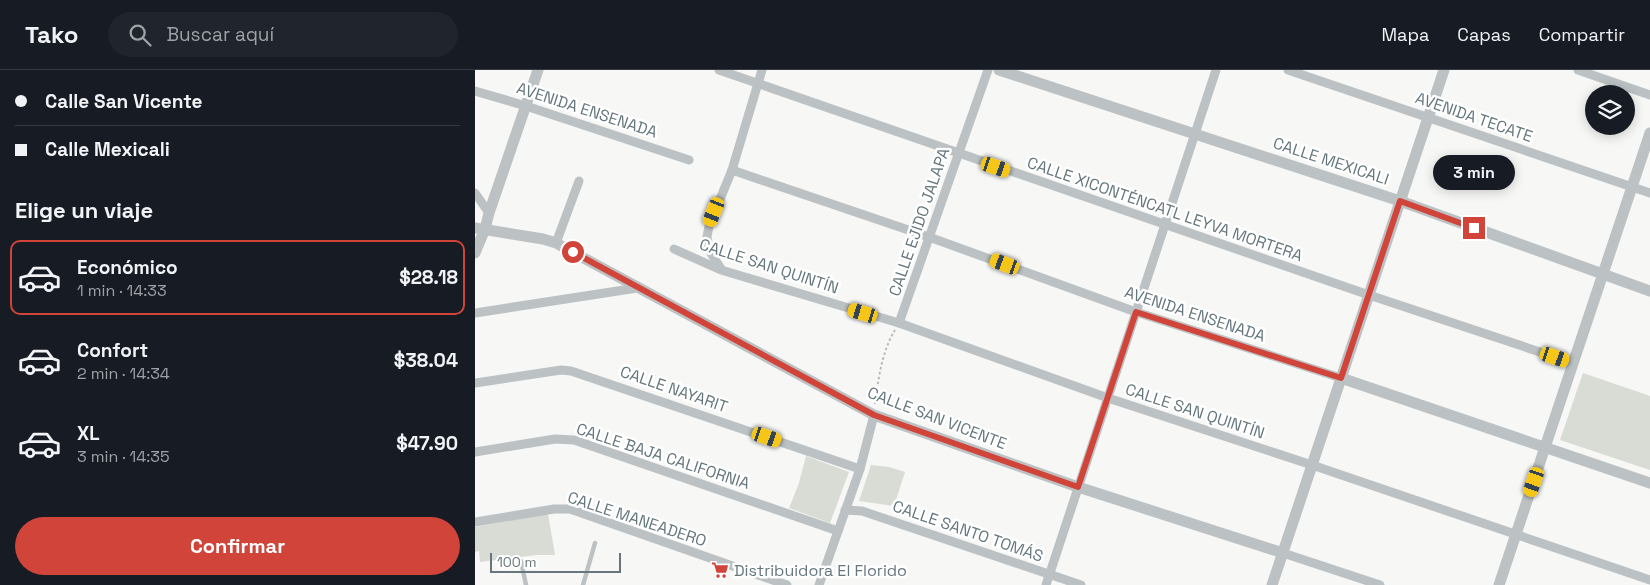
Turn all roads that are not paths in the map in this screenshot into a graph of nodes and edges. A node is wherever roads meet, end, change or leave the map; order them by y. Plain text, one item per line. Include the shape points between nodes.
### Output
1 (538, 70) edge
2 (719, 70) edge
3 (762, 70) edge
4 (989, 70) edge
5 (999, 70) edge
6 (1216, 70) edge
7 (1288, 70) edge
8 (1443, 70) edge
9 (1578, 70) edge
10 (758, 83) junction
11 (475, 91) edge
12 (1650, 95) edge
13 (526, 106) junction
14 (1428, 117) junction
15 (1650, 133) edge
16 (1195, 134) junction
17 (959, 154) junction
18 (689, 160) dead end
19 (732, 170) junction
20 (579, 181) dead end
21 (1632, 187) junction
22 (475, 193) edge
23 (1650, 193) edge
24 (1400, 201) junction
25 (489, 213) junction
26 (1165, 224) junction
27 (480, 229) edge
28 (929, 237) junction
29 (556, 243) junction
30 (674, 249) dead end
31 (475, 253) edge
32 (721, 270) junction
33 (1603, 275) junction
34 (637, 288) junction
35 (1650, 291) edge
36 (1369, 295) junction
37 (1136, 312) junction
38 (475, 313) edge
39 (899, 324) junction
40 (1573, 363) junction
41 (1341, 378) junction
42 (475, 383) edge
43 (1108, 398) junction
44 (874, 415) junction
45 (1545, 448) junction
46 (475, 452) edge
47 (1312, 465) junction
48 (860, 469) junction
49 (1650, 483) edge
50 (1078, 487) junction
51 (845, 510) junction
52 (475, 522) edge
53 (838, 531) junction
54 (1516, 534) junction
55 (595, 543) dead end
56 (1283, 553) junction
57 (521, 561) dead end
58 (1049, 575) junction
59 (1650, 580) edge
60 (526, 585) edge
61 (583, 585) edge
62 (787, 585) edge
63 (819, 585) edge
64 (1046, 585) edge
65 (1081, 585) edge
66 (1272, 585) edge
67 (1380, 585) edge
68 (1499, 585) edge

1 - 13 street
2 - 10 street, CALLE XICONTÉNCATL LEYVA MORTERA
3 - 10 street
4 - 17 street, CALLE EJIDO JALAPA
5 - 16 street, CALLE MEXICALI
6 - 16 street
7 - 14 street, AVENIDA TECATE
8 - 14 street
9 - 12 street
10 - 17 street, CALLE XICONTÉNCATL LEYVA MORTERA
10 - 19 street
11 - 13 street, AVENIDA ENSENADA
13 - 18 street, AVENIDA ENSENADA
13 - 25 street
14 - 21 street, AVENIDA TECATE
14 - 24 street
15 - 21 street
16 - 24 street, CALLE MEXICALI
16 - 26 street
17 - 26 street, CALLE XICONTÉNCATL LEYVA MORTERA
17 - 28 street, CALLE EJIDO JALAPA
19 - 28 street, AVENIDA ENSENADA
19 - 32 street via 707,236 709,250
20 - 29 street
21 - 23 street, AVENIDA TECATE
21 - 33 street
22 - 25 street
24 - 33 street, CALLE MEXICALI
24 - 36 street
25 - 27 street
26 - 36 street, CALLE XICONTÉNCATL LEYVA MORTERA
26 - 37 street
27 - 29 street, CALLE SAN VICENTE
27 - 31 street
28 - 37 street, AVENIDA ENSENADA
28 - 39 street, CALLE EJIDO JALAPA
29 - 34 street, CALLE SAN VICENTE
30 - 32 street, CALLE SAN QUINTÍN
32 - 39 street, CALLE SAN QUINTÍN
33 - 35 street, CALLE MEXICALI
33 - 40 street
34 - 38 street
34 - 44 street, CALLE SAN VICENTE
36 - 40 street, CALLE XICONTÉNCATL LEYVA MORTERA
36 - 41 street
37 - 41 street, AVENIDA ENSENADA
37 - 43 street
39 - 43 street, CALLE SAN QUINTÍN
40 - 45 street
41 - 45 street, AVENIDA ENSENADA
41 - 47 street
42 - 48 street, CALLE NAYARIT via 571,371
43 - 47 street, CALLE SAN QUINTÍN
43 - 50 street
44 - 48 street
44 - 50 street, CALLE SAN VICENTE
45 - 49 street, AVENIDA ENSENADA
45 - 54 street
46 - 53 street, CALLE BAJA CALIFORNIA via 555,439 574,440
47 - 54 street, CALLE SAN QUINTÍN
47 - 56 street
48 - 51 street
50 - 56 street, CALLE SAN VICENTE
50 - 58 street
51 - 53 street
51 - 58 street, CALLE SANTO TOMÁS via 862,511
52 - 62 street, CALLE MANEADERO via 570,509
53 - 63 street
54 - 59 street, CALLE SAN QUINTÍN
54 - 68 street
55 - 61 lane
56 - 66 street
56 - 67 street, CALLE SAN VICENTE
57 - 60 lane
58 - 64 street
58 - 65 street, CALLE SANTO TOMÁS

